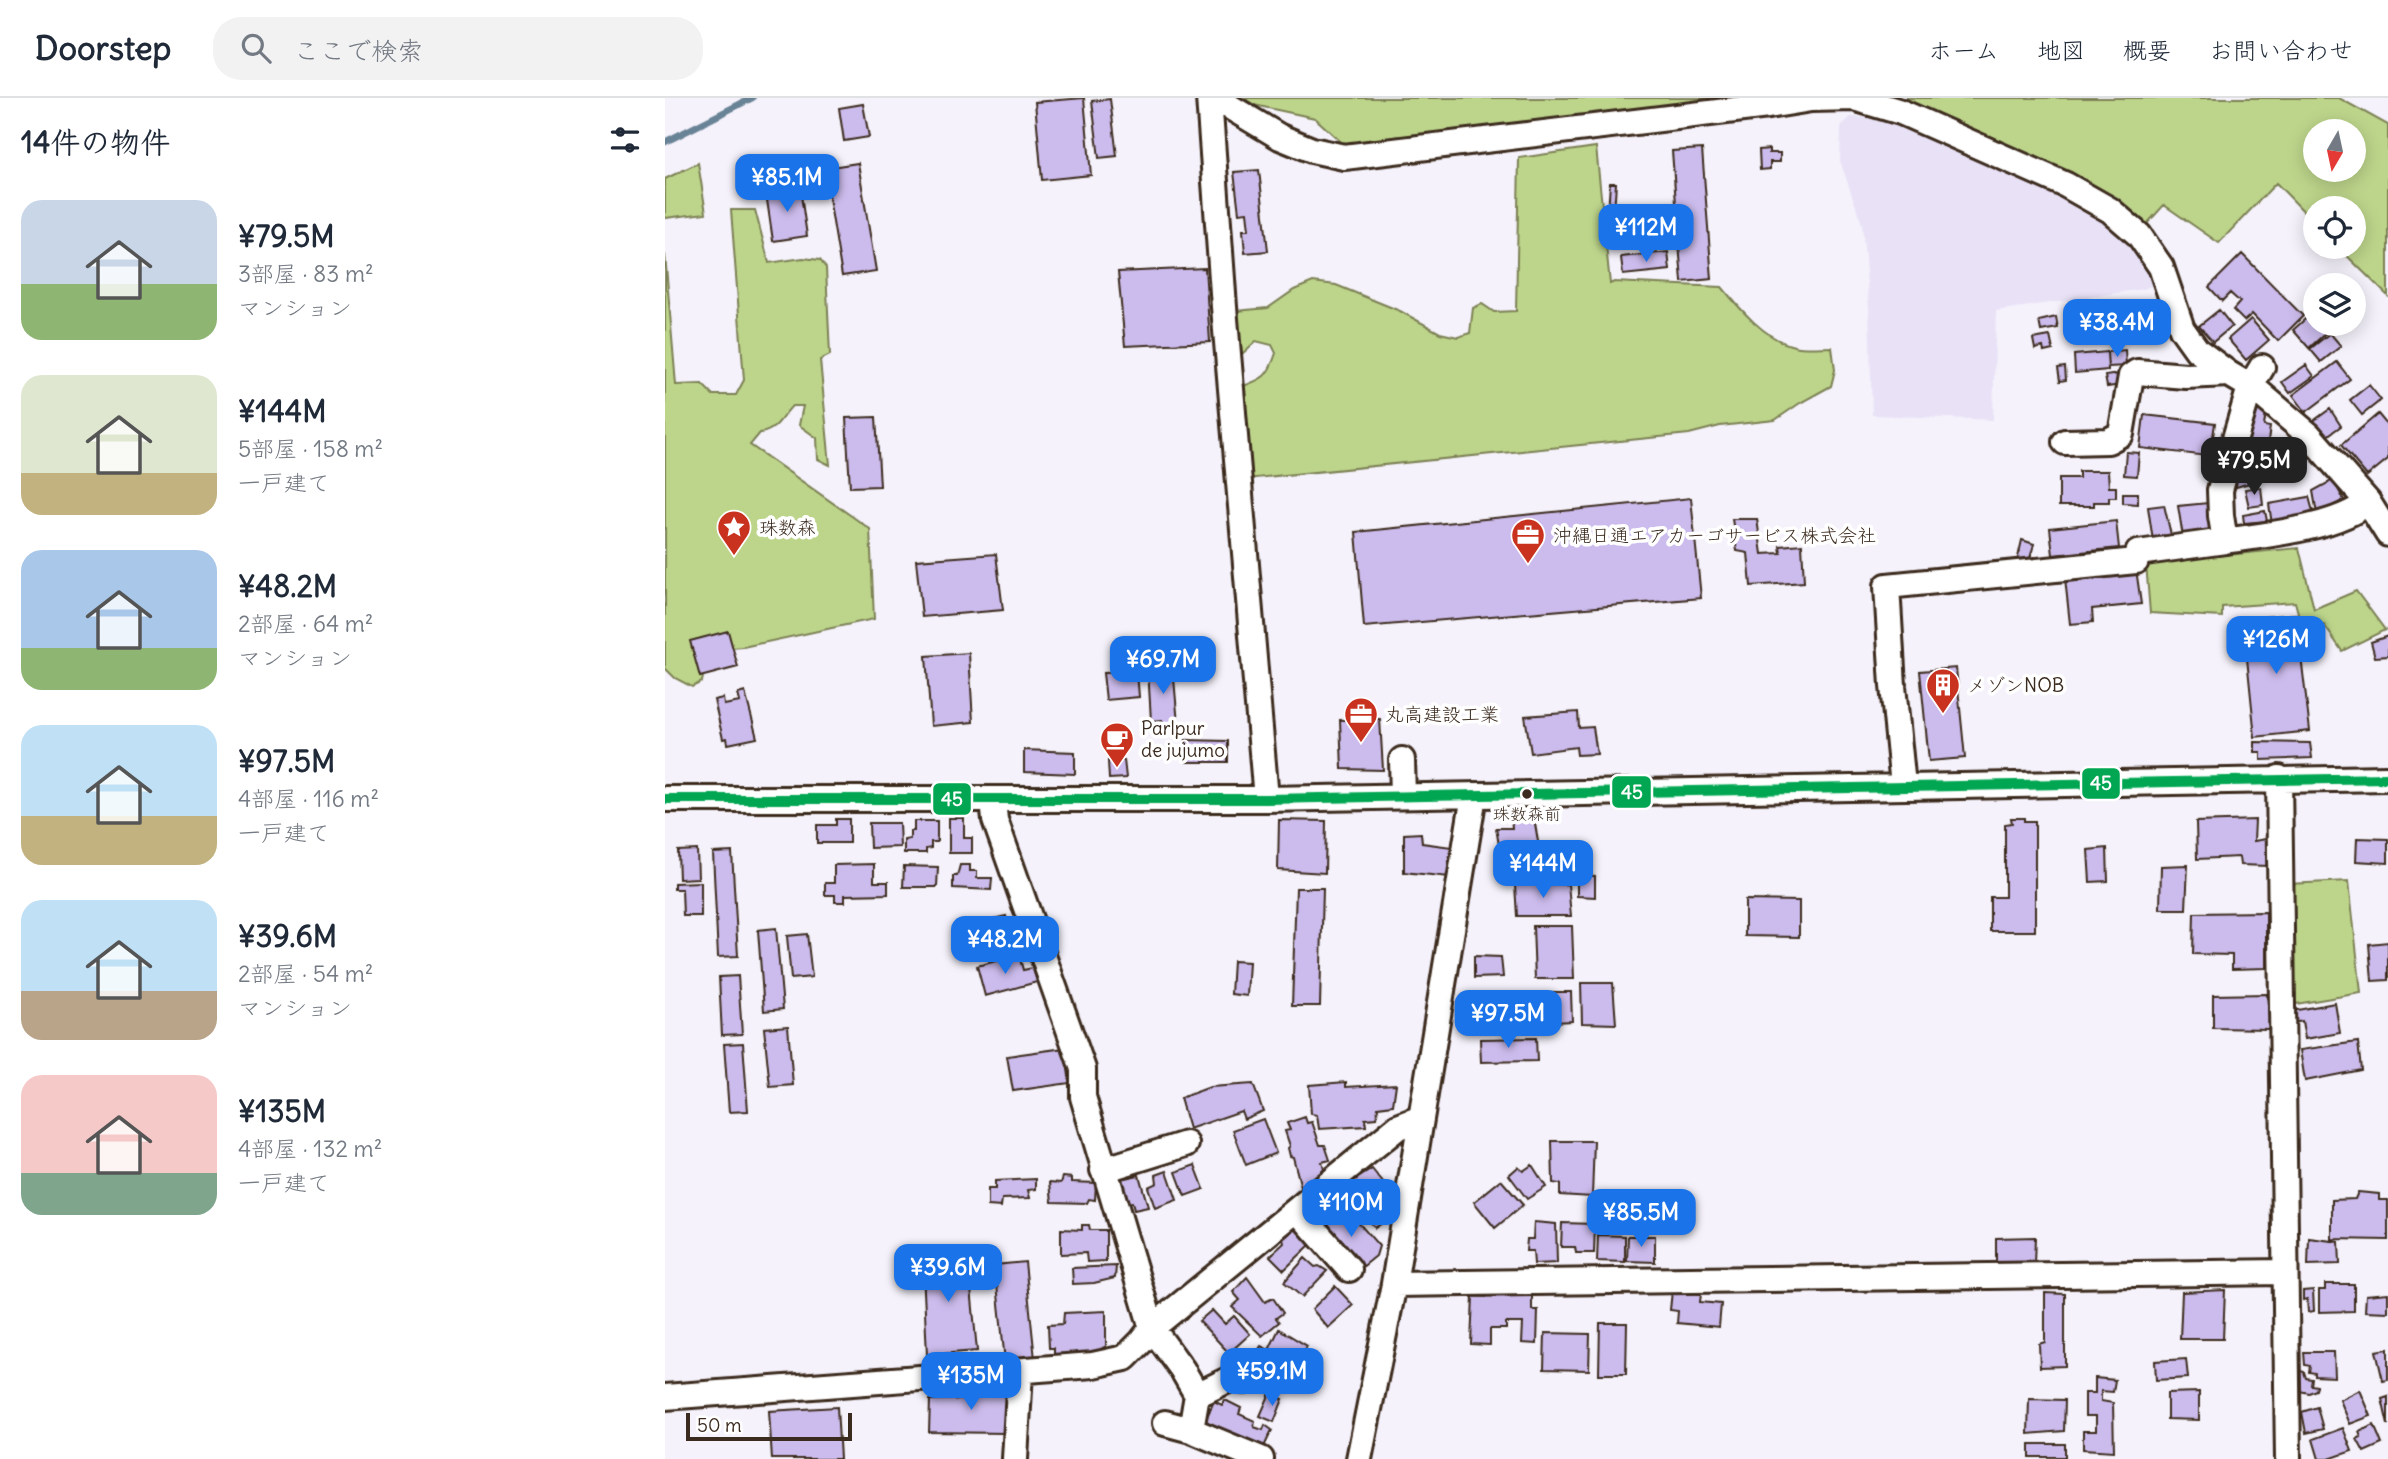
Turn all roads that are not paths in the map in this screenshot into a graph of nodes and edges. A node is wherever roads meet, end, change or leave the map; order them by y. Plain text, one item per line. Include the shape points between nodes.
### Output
1 (1209, 98) edge
2 (1215, 98) edge
3 (2247, 376) junction
4 (2065, 442) dead end
5 (2368, 502) junction
6 (2388, 534) edge
7 (2225, 541) junction
8 (1402, 760) dead end
9 (2279, 778) junction
10 (2388, 778) edge
11 (1903, 786) junction
12 (1474, 795) junction
13 (1403, 796) junction
14 (665, 799) edge
15 (1266, 799) junction
16 (993, 800) junction
17 (1421, 1118) junction
18 (1186, 1144) dead end
19 (1103, 1170) junction
20 (1297, 1210) junction
21 (1349, 1269) dead end
22 (2285, 1272) junction
23 (1394, 1284) junction
24 (1152, 1328) junction
25 (1020, 1372) junction
26 (1244, 1381) dead end
27 (1197, 1395) junction
28 (665, 1397) edge
29 (1165, 1423) dead end
30 (1191, 1430) junction
31 (1015, 1459) edge
32 (1261, 1459) edge
33 (1359, 1459) edge
34 (2288, 1459) edge

1 - 15 street
2 - 3 street via 1280,137 1344,157 1811,99 1854,99 1902,111 2066,184 2110,210 2139,235 2161,267 2182,329 2197,350
3 - 4 street via 2137,372 2131,376 2120,435 2108,442
3 - 5 street via 2309,435
3 - 7 street via 2220,490
5 - 6 street
5 - 7 street via 2357,511 2297,530
7 - 11 street via 2138,553 2136,561 1887,586
8 - 13 street
9 - 10 street
9 - 11 street
9 - 22 street
11 - 12 street
12 - 13 street
12 - 17 street
13 - 15 street
14 - 16 street
15 - 16 street
16 - 19 street via 995,820 1083,1069 1083,1097
17 - 20 street via 1398,1127
17 - 23 street
18 - 19 street
19 - 24 street
20 - 21 street
20 - 24 street
22 - 23 street
22 - 34 street
23 - 33 street
24 - 25 street via 1125,1358
24 - 27 street
25 - 28 street
25 - 31 street
26 - 27 street via 1234,1377
27 - 30 street
29 - 30 street
30 - 32 street

